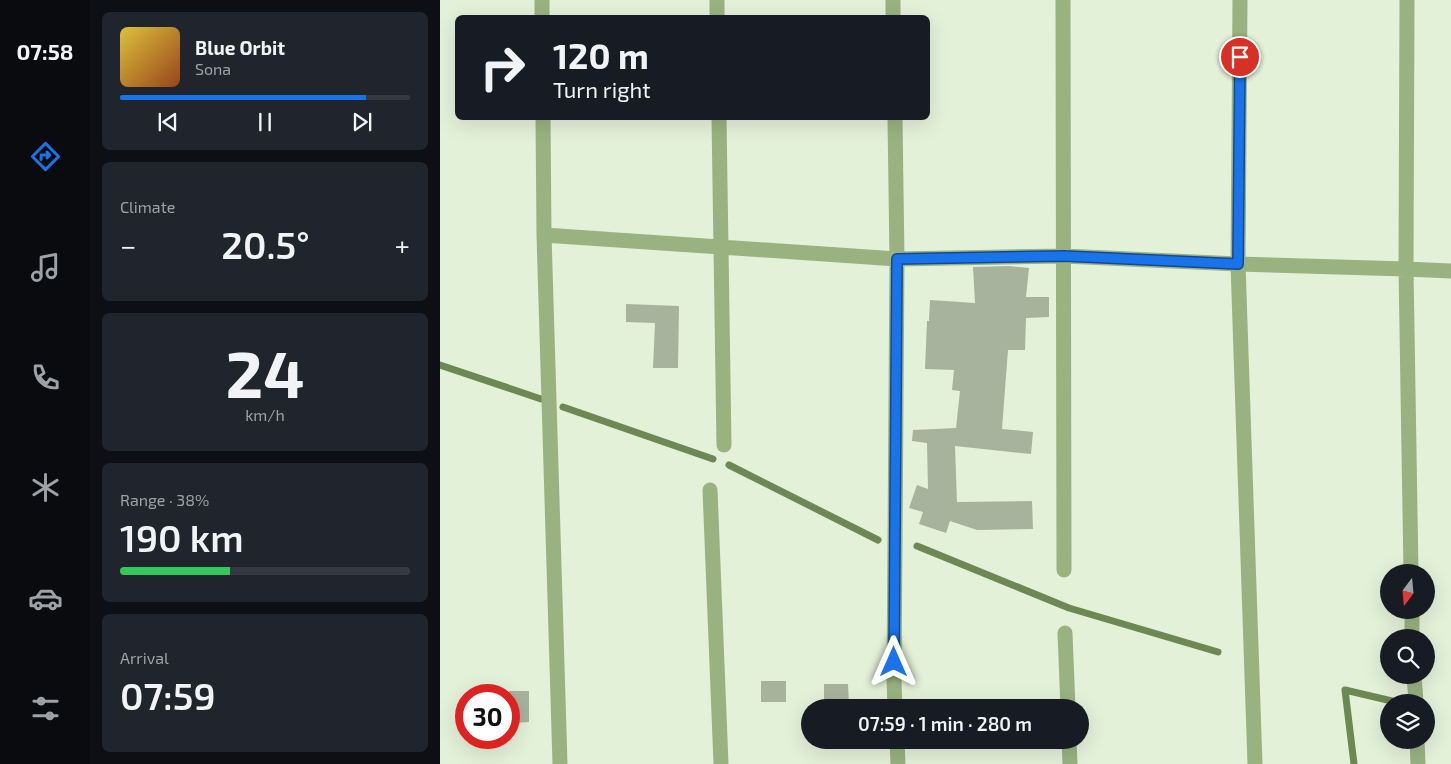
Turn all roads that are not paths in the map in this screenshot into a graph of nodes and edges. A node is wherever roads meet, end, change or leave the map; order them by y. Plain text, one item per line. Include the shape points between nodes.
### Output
1 (542, 0) edge
2 (717, 0) edge
3 (893, 0) edge
4 (1063, 0) edge
5 (1240, 0) edge
6 (1407, 0) edge
7 (542, 15) edge
8 (717, 15) edge
9 (893, 15) edge
10 (543, 120) edge
11 (719, 120) edge
12 (895, 120) edge
13 (544, 235) junction
14 (722, 247) junction
15 (1064, 256) junction
16 (897, 259) junction
17 (1238, 264) junction
18 (1406, 269) junction
19 (1451, 272) edge
20 (724, 445) dead end
21 (710, 490) dead end
22 (1411, 564) edge
23 (1064, 570) dead end
24 (1065, 633) dead end
25 (895, 699) edge
26 (1068, 699) edge
27 (897, 749) edge
28 (1069, 749) edge
29 (1417, 749) edge
30 (560, 764) edge
31 (721, 764) edge
32 (898, 764) edge
33 (1070, 764) edge
34 (1255, 764) edge
35 (1418, 764) edge

1 - 7 street
2 - 8 street
3 - 9 street
4 - 15 street
5 - 17 street
6 - 18 street
10 - 13 street
11 - 14 street
12 - 16 street
13 - 14 street
13 - 30 street
14 - 16 street
14 - 20 street
15 - 16 street
15 - 17 street
15 - 23 street
16 - 25 street
17 - 18 street
17 - 34 street
18 - 19 street
18 - 22 street
21 - 31 street
24 - 26 street
27 - 32 street
28 - 33 street
29 - 35 street

